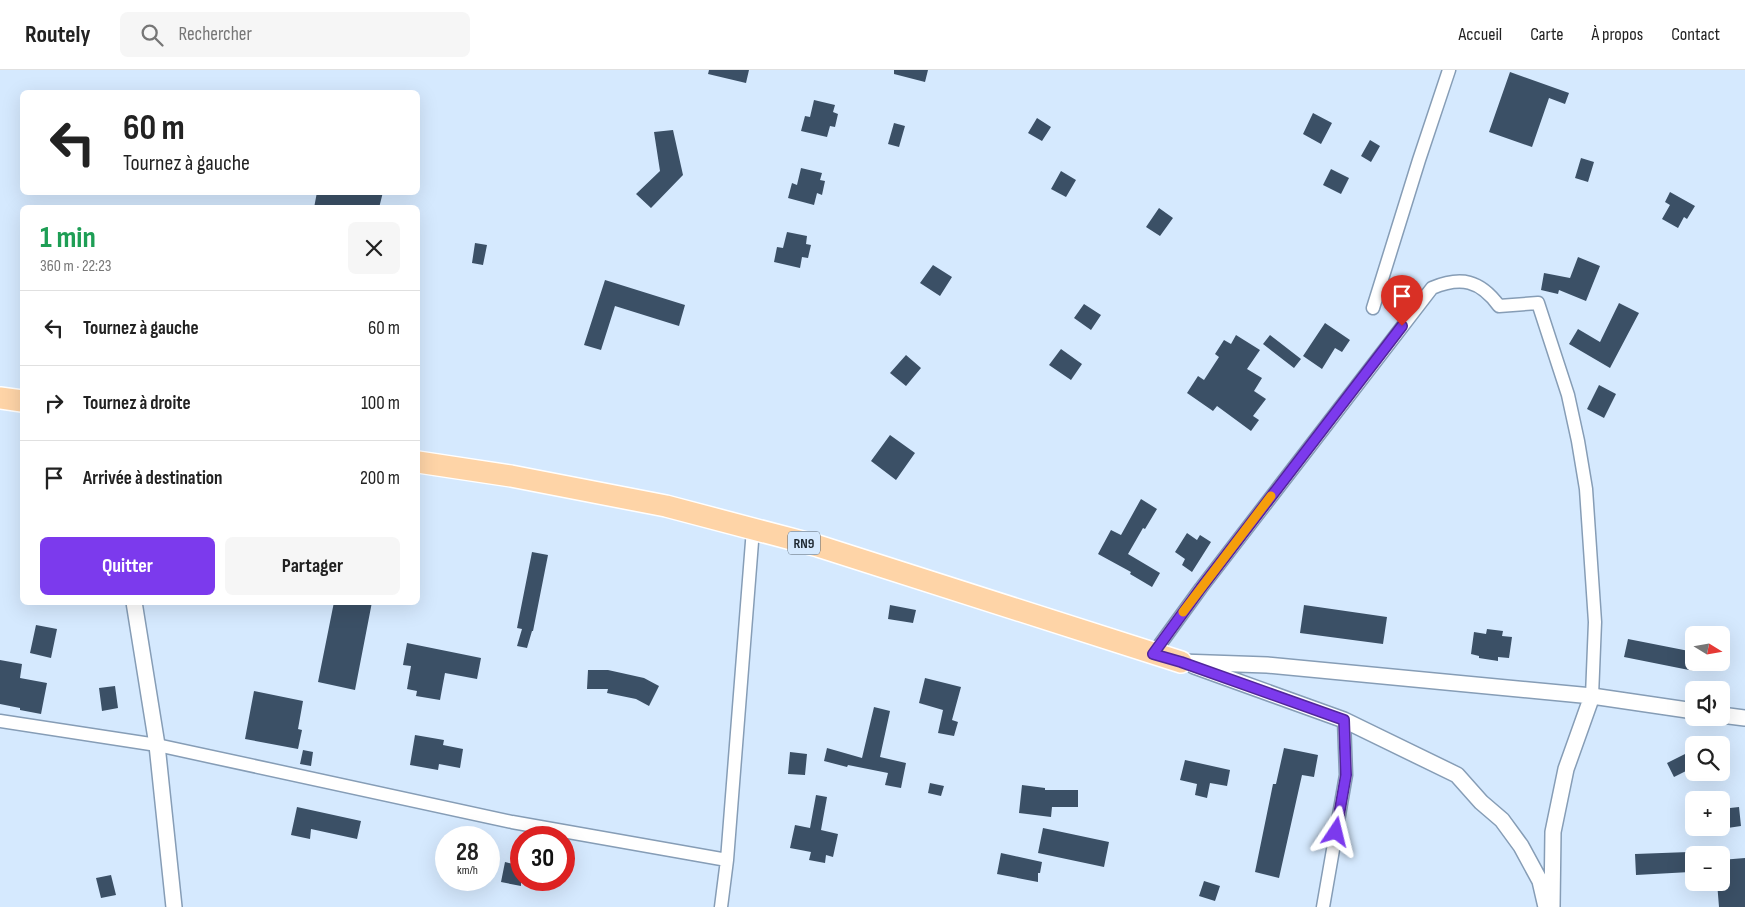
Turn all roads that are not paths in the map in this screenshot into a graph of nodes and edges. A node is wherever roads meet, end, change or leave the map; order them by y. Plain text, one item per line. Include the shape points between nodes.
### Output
1 (1448, 70) edge
2 (1372, 308) dead end
3 (0, 398) edge
4 (20, 401) edge
5 (420, 462) edge
6 (753, 529) junction
7 (134, 605) edge
8 (1153, 654) junction
9 (1181, 662) junction
10 (1592, 696) junction
11 (1685, 710) edge
12 (1730, 716) edge
13 (1745, 718) edge
14 (1344, 720) junction
15 (0, 721) edge
16 (157, 746) junction
17 (727, 860) junction
18 (174, 907) edge
19 (721, 907) edge
20 (1323, 907) edge
21 (1546, 907) edge
22 (1552, 907) edge

1 - 2 street
3 - 4 highway
5 - 6 highway, RN9 via 666,506
6 - 8 highway, RN9 via 818,546
6 - 17 street
7 - 16 street
8 - 9 highway, RN9
8 - 10 street via 1432,288 1449,281 1473,284 1490,294 1499,306 1538,303 1568,395 1584,479 1596,622
9 - 10 street via 1267,665
9 - 14 street
10 - 11 street
10 - 22 street via 1566,769 1553,832
12 - 13 street
14 - 20 street via 1346,775
14 - 21 street via 1457,775 1480,802 1502,820 1521,846 1540,881
15 - 16 street
16 - 17 street via 512,822
16 - 18 street
17 - 19 street

